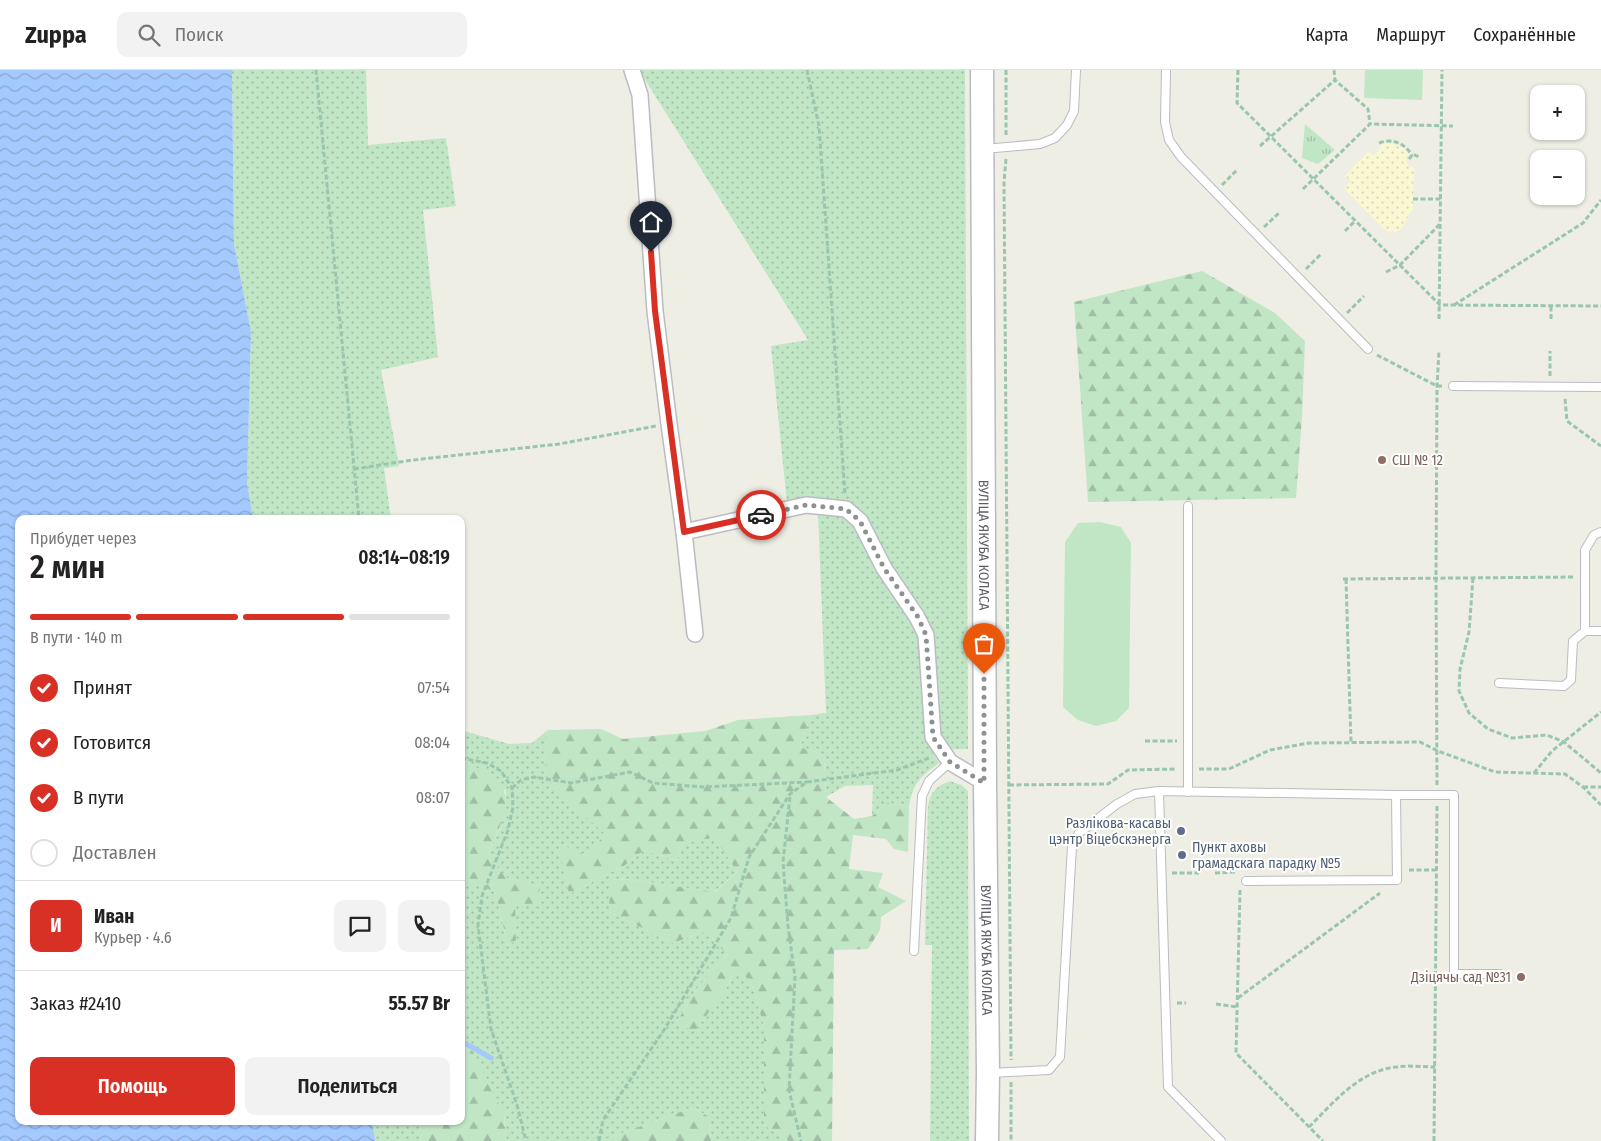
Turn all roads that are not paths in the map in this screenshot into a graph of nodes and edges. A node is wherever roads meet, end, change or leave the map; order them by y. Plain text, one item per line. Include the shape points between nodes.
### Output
1 (632, 70) edge
2 (982, 70) edge
3 (1076, 70) edge
4 (1166, 70) edge
5 (982, 149) junction
6 (1368, 349) road end
7 (1453, 386) road end
8 (1601, 387) edge
9 (1188, 506) dead end
10 (684, 532) junction
11 (1601, 532) edge
12 (1585, 631) junction
13 (1601, 631) edge
14 (695, 634) dead end
15 (1499, 683) dead end
16 (946, 757) junction
17 (984, 783) junction
18 (1159, 792) junction
19 (1188, 792) junction
20 (1396, 795) junction
21 (1243, 880) road end
22 (914, 951) dead end
23 (1500, 974) dead end
24 (988, 1073) junction
25 (987, 1141) edge
26 (1221, 1141) edge

1 - 10 street via 640,95 655,311
2 - 5 street, ВУЛІЦА ЯКУБА КОЛАСА
3 - 5 lane via 1074,111 1055,138 1040,144
4 - 6 lane via 1164,122 1169,140 1181,157
5 - 17 street, ВУЛІЦА ЯКУБА КОЛАСА
7 - 8 lane
9 - 19 lane
10 - 14 street
10 - 16 street via 806,505 846,509 860,521 884,568 918,617 926,635 933,737
11 - 12 lane via 1594,535 1585,550
12 - 13 lane
12 - 15 lane via 1573,641 1571,680 1564,686
16 - 17 street
16 - 22 lane via 922,796
17 - 24 street, ВУЛІЦА ЯКУБА КОЛАСА
18 - 19 lane
18 - 24 lane via 1135,794 1118,804 1079,833 1072,846 1060,1057 1049,1070
18 - 26 lane via 1168,1087
19 - 20 lane
20 - 21 lane via 1397,880
20 - 23 lane via 1454,795 1454,974
24 - 25 street, ВУЛІЦА ЯКУБА КОЛАСА

